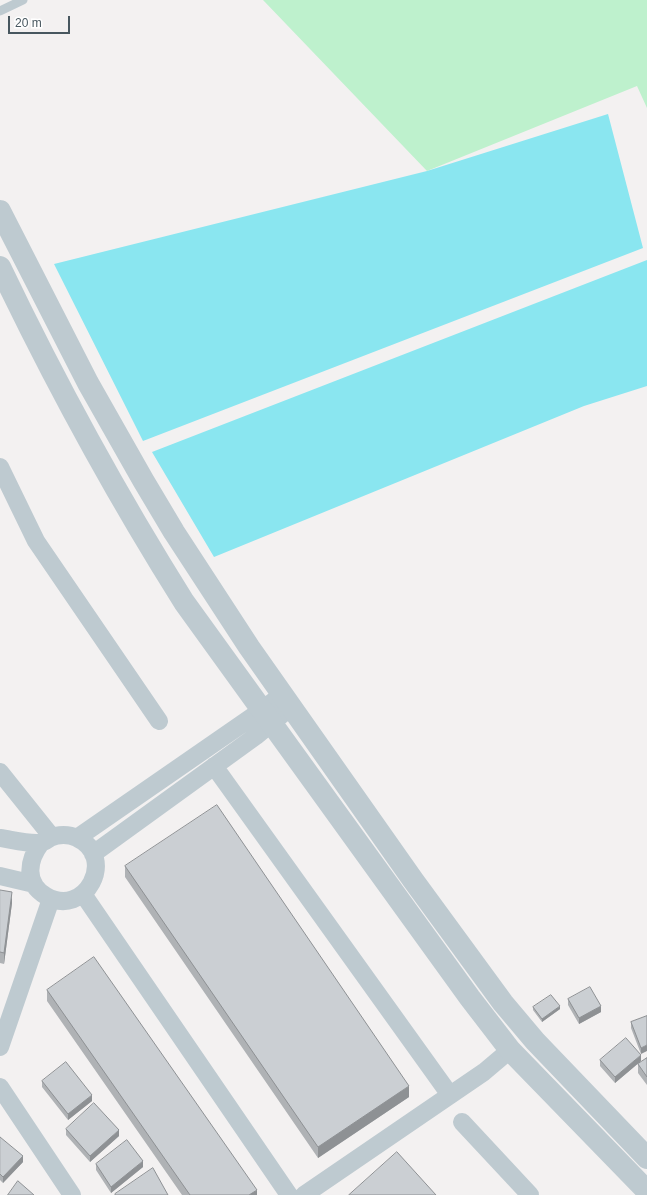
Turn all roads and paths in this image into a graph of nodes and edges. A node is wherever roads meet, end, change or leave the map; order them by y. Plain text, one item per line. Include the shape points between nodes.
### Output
1 (23, 0) edge
2 (0, 11) edge
3 (0, 211) edge
4 (0, 267) edge
5 (0, 467) edge
6 (287, 700) junction
7 (159, 720) dead end
8 (258, 723) junction
9 (224, 747) junction
10 (214, 766) junction
11 (0, 772) edge
12 (0, 838) edge
13 (76, 838) junction
14 (46, 840) junction
15 (93, 854) junction
16 (0, 876) edge
17 (34, 884) junction
18 (83, 894) junction
19 (51, 899) junction
20 (0, 1047) edge
21 (510, 1050) junction
22 (0, 1087) edge
23 (450, 1095) junction
24 (462, 1122) dead end
25 (647, 1158) edge
26 (647, 1191) edge
27 (72, 1195) edge
28 (289, 1195) edge
29 (304, 1195) edge
30 (530, 1195) edge

1 - 2 lane
3 - 6 street via 88,383 143,480 249,647
4 - 8 street via 65,398 149,546
5 - 7 street via 36,541
6 - 8 street
6 - 25 street via 503,1003 535,1041
8 - 9 street
8 - 21 street
9 - 10 street
9 - 13 street
10 - 15 street
10 - 23 street
11 - 14 street
12 - 14 street
13 - 14 street via 64,835
13 - 15 street via 86,844
14 - 17 street via 34,852 30,863 30,874
15 - 18 street via 95,876 91,886
16 - 17 street
17 - 19 street via 41,893
18 - 19 street via 68,900
18 - 28 street
19 - 20 street
21 - 23 street
21 - 26 street
22 - 27 street
23 - 29 street
24 - 30 street

